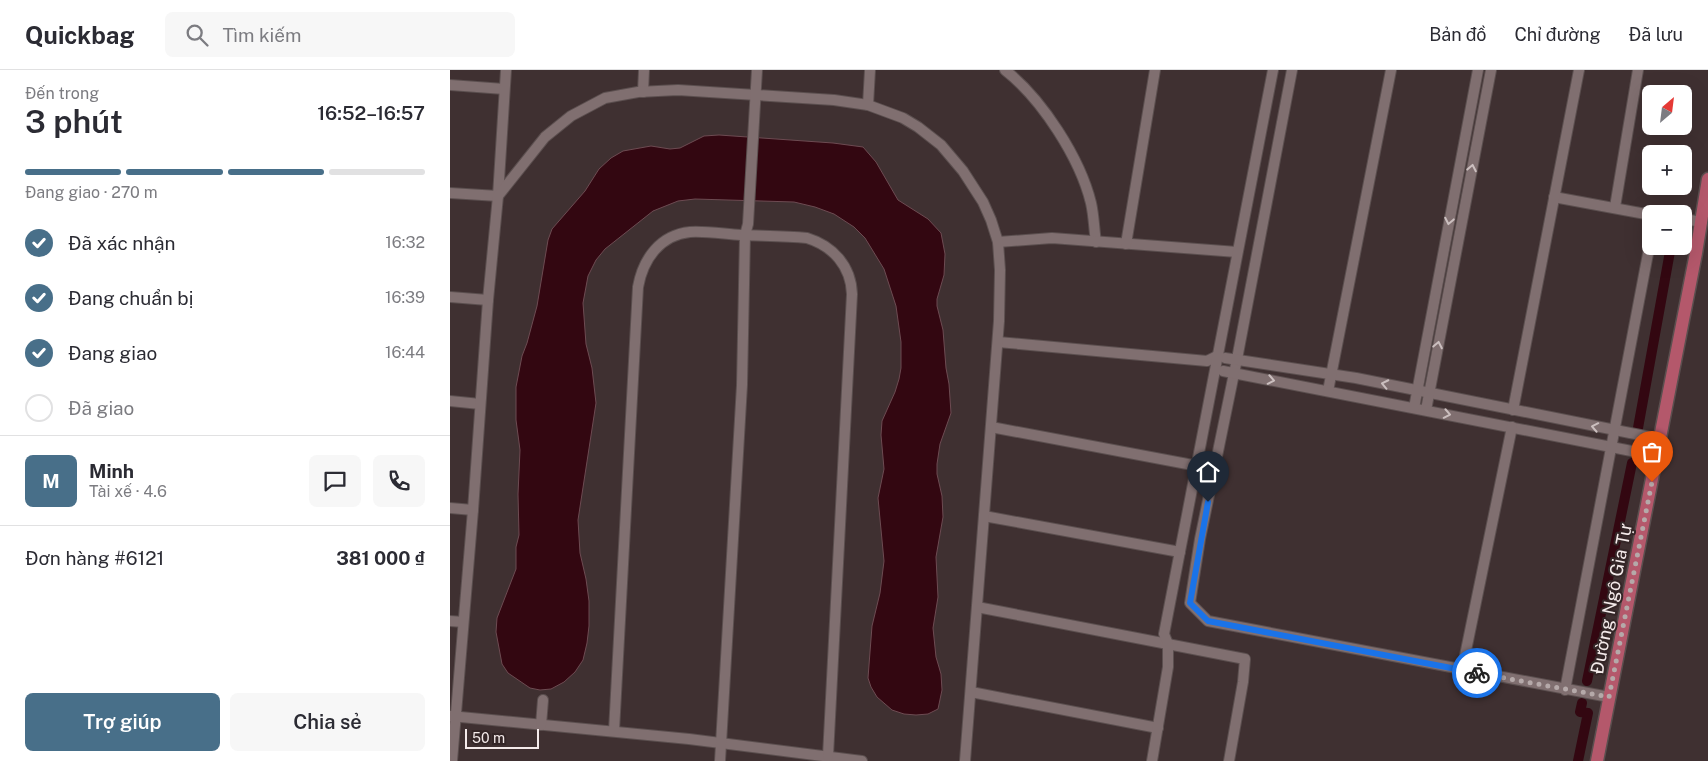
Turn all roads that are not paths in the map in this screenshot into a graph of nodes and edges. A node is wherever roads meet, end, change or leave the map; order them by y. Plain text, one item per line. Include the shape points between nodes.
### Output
1 (506, 70) edge
2 (644, 70) edge
3 (757, 70) edge
4 (870, 70) edge
5 (1005, 70) edge
6 (1155, 70) edge
7 (1273, 70) edge
8 (1292, 70) edge
9 (1391, 70) edge
10 (1478, 70) edge
11 (1491, 70) edge
12 (1579, 70) edge
13 (1638, 70) edge
14 (450, 84) edge
15 (504, 89) junction
16 (644, 92) junction
17 (1474, 93) junction
18 (756, 94) junction
19 (1486, 95) junction
20 (868, 105) junction
21 (500, 166) junction
22 (518, 172) junction
23 (1708, 179) edge
24 (1456, 188) junction
25 (1468, 190) junction
26 (450, 193) edge
27 (498, 196) junction
28 (1554, 197) junction
29 (1615, 207) junction
30 (1642, 212) edge
31 (1692, 220) edge
32 (1702, 222) junction
33 (745, 235) junction
34 (998, 242) junction
35 (1096, 242) junction
36 (1126, 244) junction
37 (1237, 252) junction
38 (1648, 255) edge
39 (1438, 280) junction
40 (1450, 282) junction
41 (450, 296) edge
42 (488, 300) junction
43 (998, 342) junction
44 (1221, 357) junction
45 (1237, 359) junction
46 (1207, 361) junction
47 (1219, 370) junction
48 (1234, 373) junction
49 (1332, 375) junction
50 (1328, 391) junction
51 (1417, 391) junction
52 (1429, 393) junction
53 (450, 401) edge
54 (480, 404) junction
55 (1414, 408) junction
56 (1426, 410) junction
57 (1515, 411) junction
58 (991, 427) junction
59 (1514, 428) junction
60 (1616, 431) junction
61 (1660, 439) junction
62 (1612, 447) junction
63 (1657, 456) junction
64 (1198, 466) junction
65 (450, 508) edge
66 (472, 510) junction
67 (984, 516) junction
68 (1180, 552) junction
69 (977, 607) junction
70 (450, 620) edge
71 (463, 622) junction
72 (1168, 644) junction
73 (1462, 670) junction
74 (1566, 690) junction
75 (971, 692) junction
76 (1609, 697) junction
77 (543, 700) dead end
78 (452, 716) edge
79 (541, 725) junction
80 (1158, 728) junction
81 (614, 731) junction
82 (720, 743) junction
83 (828, 756) junction
84 (452, 761) edge
85 (720, 761) edge
86 (862, 761) edge
87 (965, 761) edge
88 (1152, 761) edge
89 (1229, 761) edge
90 (1597, 761) edge

1 - 15 street
2 - 16 street
3 - 18 street
4 - 20 street
5 - 35 street via 1047,114 1070,152 1092,204
6 - 36 street
7 - 37 street
8 - 45 street
9 - 49 street
10 - 17 street
11 - 19 street
12 - 28 street
13 - 29 street
14 - 15 street
15 - 21 street
16 - 18 street via 678,90
16 - 22 street via 605,98 571,116 545,137
17 - 19 street
17 - 24 street
18 - 20 street
18 - 33 street
25 -> 19 street
20 - 34 street via 918,126 941,145 972,183
21 - 22 street via 506,174
21 - 27 street
22 - 27 street
23 - 32 main road, Đường Ngô Gia Tự
24 - 25 street
24 -> 39 street
25 - 40 street
26 - 27 street
27 - 42 street
28 - 29 street
28 - 57 street
29 - 30 street
31 - 32 street
32 - 61 main road, Đường Ngô Gia Tự
33 - 81 street via 690,232 677,236 652,252 640,275
33 - 82 street via 742,385
33 - 83 street via 796,237 823,244 838,256 852,285
34 - 35 street via 1052,238
34 - 43 street
35 - 36 street
36 - 37 street
37 - 44 street
38 - 60 street
39 - 40 street
39 - 51 street
52 -> 40 street
41 - 42 street
42 - 54 street
43 - 46 street
43 - 58 street
44 - 45 street
44 - 46 street
44 - 47 street
45 - 48 street
45 - 49 street
46 - 47 street
47 - 48 street
47 - 64 street
48 -> 50 street
48 - 73 street via 1190,603 1208,621
49 - 50 street
51 -> 49 street
50 - 55 street
51 - 52 street
51 - 55 street
52 - 56 street
52 - 57 street
53 - 54 street
54 - 66 street
55 - 56 street
56 -> 59 street
57 - 59 street
60 -> 57 street
58 - 64 street
58 - 67 street
59 - 62 street
59 - 73 street
60 - 61 street
60 - 62 street
61 - 63 main road, Đường Ngô Gia Tự
62 - 63 street
62 - 74 street
63 - 76 main road, Đường Ngô Gia Tự
64 - 68 street
65 - 66 street
66 - 71 street
67 - 68 street
67 - 69 street
68 - 72 street via 1164,634
69 - 72 street
69 - 75 street
70 - 71 street
71 - 78 street
72 - 80 street via 1168,667
72 - 89 street via 1245,659
73 - 74 street
74 - 76 street
75 - 80 street
75 - 87 street
76 - 90 main road, Đường Ngô Gia Tự
77 - 79 street
78 - 79 street
78 - 84 street
79 - 81 street
80 - 88 street
81 - 82 street
82 - 83 street
82 - 85 street
83 - 86 street

